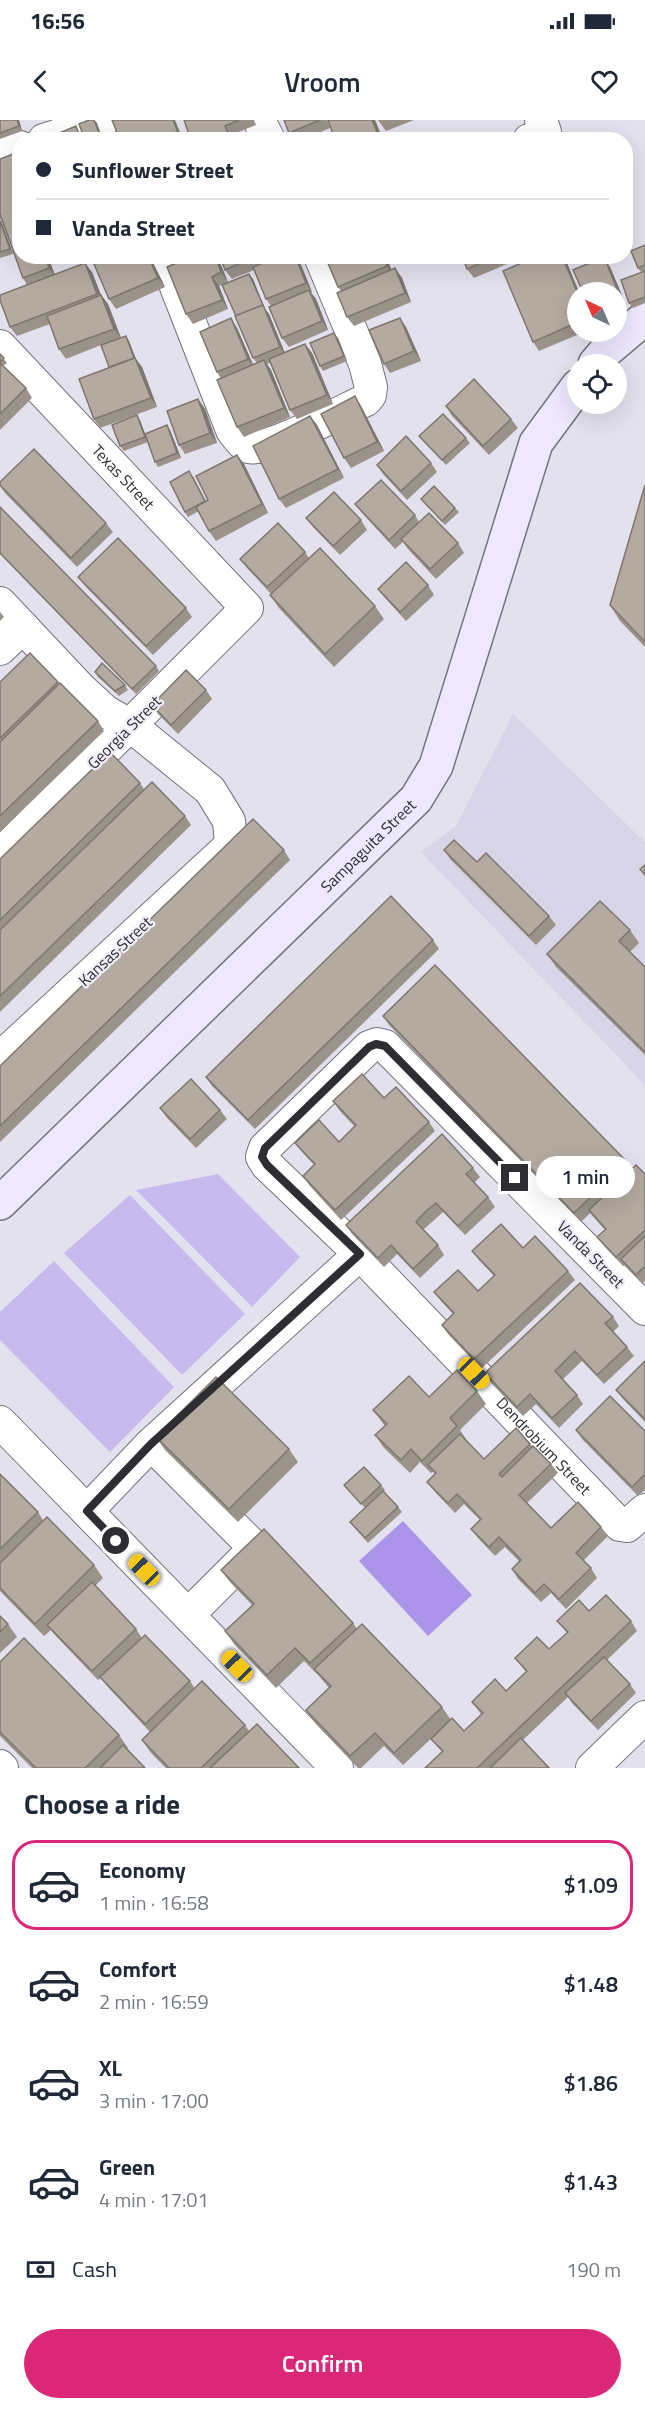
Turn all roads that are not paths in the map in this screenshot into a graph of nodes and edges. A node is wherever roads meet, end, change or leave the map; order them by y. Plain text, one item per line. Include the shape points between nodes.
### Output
1 (104, 120) edge
2 (68, 132) edge
3 (167, 264) edge
4 (323, 264) edge
5 (645, 318) edge
6 (0, 346) edge
7 (603, 354) edge
8 (567, 401) edge
9 (0, 603) edge
10 (247, 608) joint
11 (23, 627) junction
12 (0, 649) edge
13 (131, 726) junction
14 (0, 855) edge
15 (0, 1058) edge
16 (267, 1165) joint
17 (0, 1203) edge
18 (360, 1254) junction
19 (645, 1310) edge
20 (0, 1422) edge
21 (151, 1444) junction
22 (645, 1510) edge
23 (87, 1511) junction
24 (188, 1615) junction
25 (642, 1724) edge
26 (337, 1768) edge
27 (592, 1768) edge

1 - 2 street
3 - 4 street via 232,429 245,445 254,448 275,443 370,395 365,364
5 - 7 main road
6 - 10 street, Texas Street
8 - 17 main road, Sampaguita Street via 536,443 436,766 416,799
9 - 11 street
10 - 13 street, Georgia Street
11 - 12 street
11 - 13 street via 105,711
13 - 14 street, Georgia Street
13 - 15 street, Kansas Street via 210,790 229,821 231,844
16 - 18 street, Dendrobium Street
16 - 19 street, Vanda Street via 262,1157 265,1148 369,1047 385,1046
18 - 21 street
18 - 22 street, Dendrobium Street via 620,1525 627,1526
20 - 23 street
21 - 23 street
21 - 24 street via 255,1548
23 - 24 street
24 - 26 street
25 - 27 street

